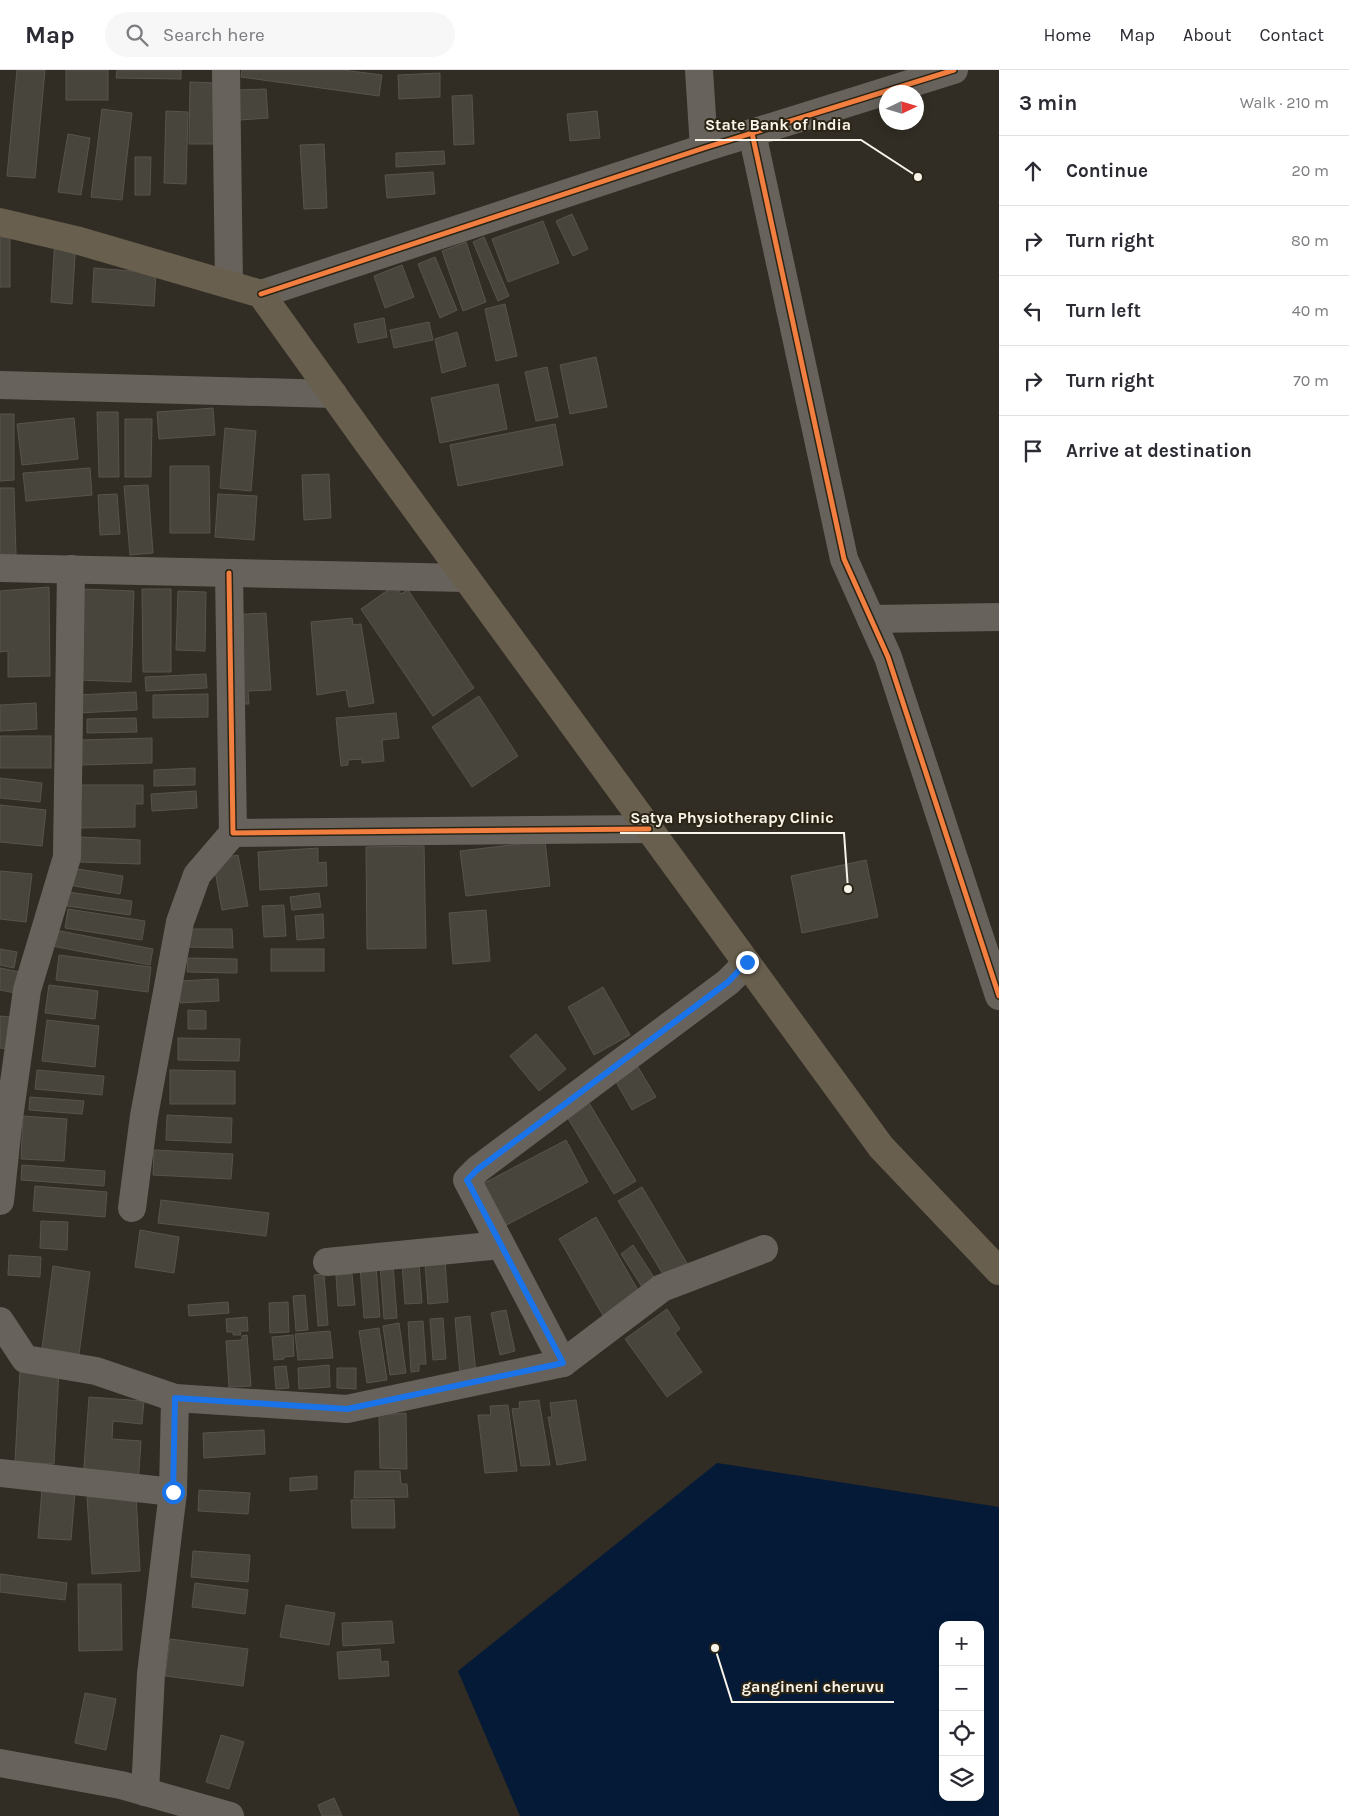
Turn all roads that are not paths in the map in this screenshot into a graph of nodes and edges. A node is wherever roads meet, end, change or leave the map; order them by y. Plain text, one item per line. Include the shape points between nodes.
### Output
1 (226, 70) edge
2 (699, 70) edge
3 (954, 70) edge
4 (752, 133) junction
5 (704, 148) junction
6 (0, 222) edge
7 (229, 284) junction
8 (261, 294) junction
9 (0, 386) edge
10 (333, 394) junction
11 (0, 568) edge
12 (71, 569) junction
13 (229, 573) junction
14 (466, 578) junction
15 (999, 618) edge
16 (871, 619) junction
17 (650, 829) junction
18 (233, 833) junction
19 (747, 962) junction
20 (999, 996) edge
21 (0, 1201) edge
22 (132, 1208) dead end
23 (501, 1245) junction
24 (764, 1249) dead end
25 (327, 1262) dead end
26 (999, 1271) edge
27 (0, 1321) edge
28 (563, 1363) junction
29 (175, 1398) junction
30 (0, 1473) edge
31 (173, 1492) junction
32 (0, 1763) edge
33 (145, 1792) junction
34 (230, 1816) edge

1 - 7 street
2 - 5 street
3 - 4 street
4 - 5 street
4 - 16 street via 844,559
5 - 8 street
6 - 7 highway
7 - 8 highway
8 - 10 highway
9 - 10 street
10 - 14 highway
11 - 12 street
12 - 13 street
12 - 21 street via 67,857 27,990
13 - 14 street
13 - 18 street
14 - 17 highway
15 - 16 street
16 - 20 street via 888,657
17 - 18 street
17 - 19 highway
18 - 22 street via 197,875 180,922 146,1106
19 - 23 street via 728,982 467,1180
19 - 26 highway via 881,1147
23 - 25 street
23 - 28 street
24 - 28 street via 662,1288
27 - 29 street via 25,1359 96,1371
28 - 29 street via 347,1409
29 - 31 street
30 - 31 street
31 - 33 street via 151,1674
32 - 33 street
33 - 34 street

